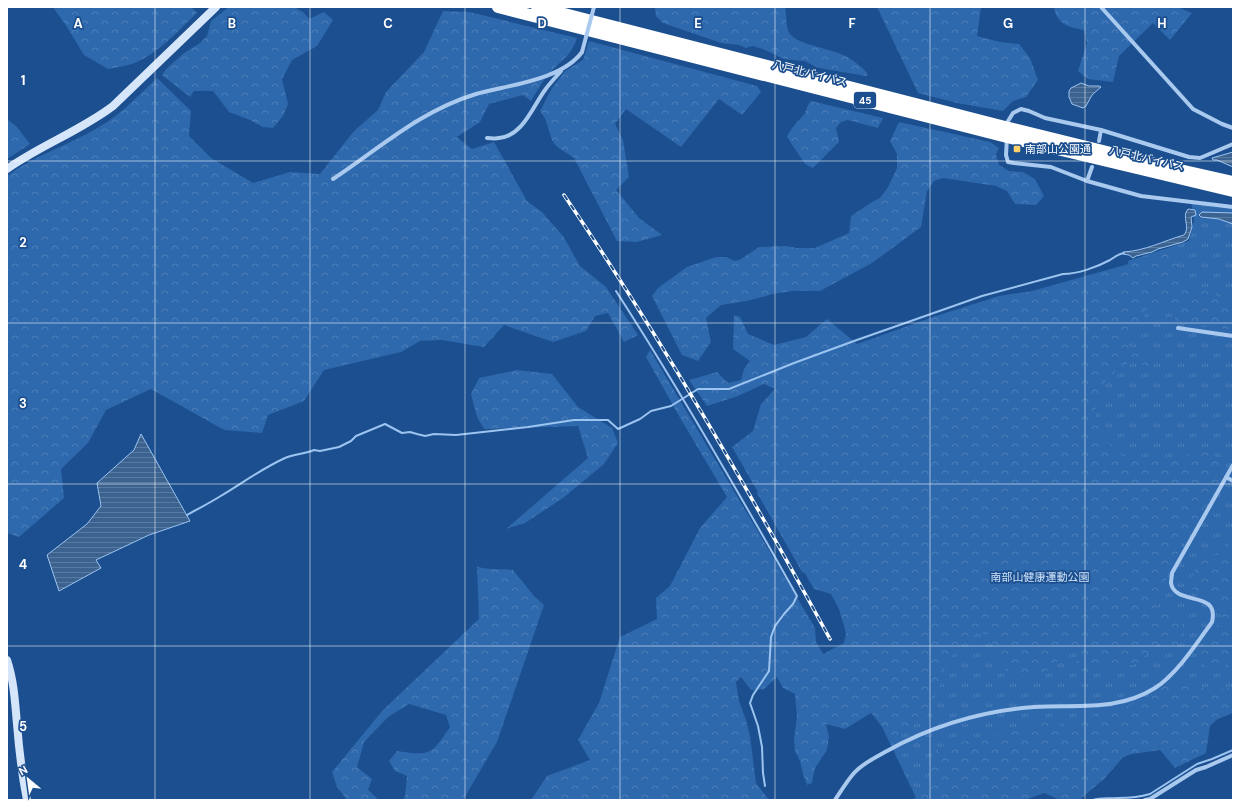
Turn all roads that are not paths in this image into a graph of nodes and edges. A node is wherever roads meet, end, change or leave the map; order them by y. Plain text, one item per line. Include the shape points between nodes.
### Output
1 (216, 7) edge
2 (498, 7) edge
3 (537, 7) edge
4 (594, 7) edge
5 (1101, 7) edge
6 (564, 68) junction
7 (1233, 128) edge
8 (1101, 130) junction
9 (1006, 132) junction
10 (487, 138) dead end
11 (1099, 141) dead end
12 (1233, 144) edge
13 (1092, 167) dead end
14 (7, 169) edge
15 (333, 179) dead end
16 (1088, 181) junction
17 (1233, 182) edge
18 (1233, 191) edge
19 (1233, 208) edge
20 (1178, 328) dead end
21 (1233, 336) edge
22 (1233, 465) edge
23 (1226, 477) junction
24 (1233, 481) edge
25 (7, 660) edge
26 (1233, 755) edge
27 (27, 800) edge
28 (835, 800) edge
29 (1145, 800) edge

1 - 14 street via 113,106
2 - 9 highway, 八戸北バイパス / 45
3 - 9 highway, 八戸北バイパス / 45
4 - 6 street, bridge via 582,52 573,63
5 - 7 street via 1193,109
6 - 10 street via 519,127 507,136
6 - 15 street via 556,73 476,94 440,108 410,124
8 - 9 street via 1045,118 1021,109 1013,113
8 - 11 street
8 - 12 street via 1189,157 1200,158
9 - 16 street via 1008,162 1051,167
9 - 17 highway, 八戸北バイパス / 45
9 - 18 highway, 八戸北バイパス / 45
13 - 16 street
16 - 19 street via 1141,196
20 - 21 street
22 - 23 street
23 - 24 street
23 - 28 street via 1172,573 1171,583 1174,590 1182,596 1203,601 1211,607 1214,616 1166,680 1142,695 1116,704 1033,707 992,713 937,727 871,759 855,772
25 - 27 street via 14,692
26 - 29 street via 1196,770

